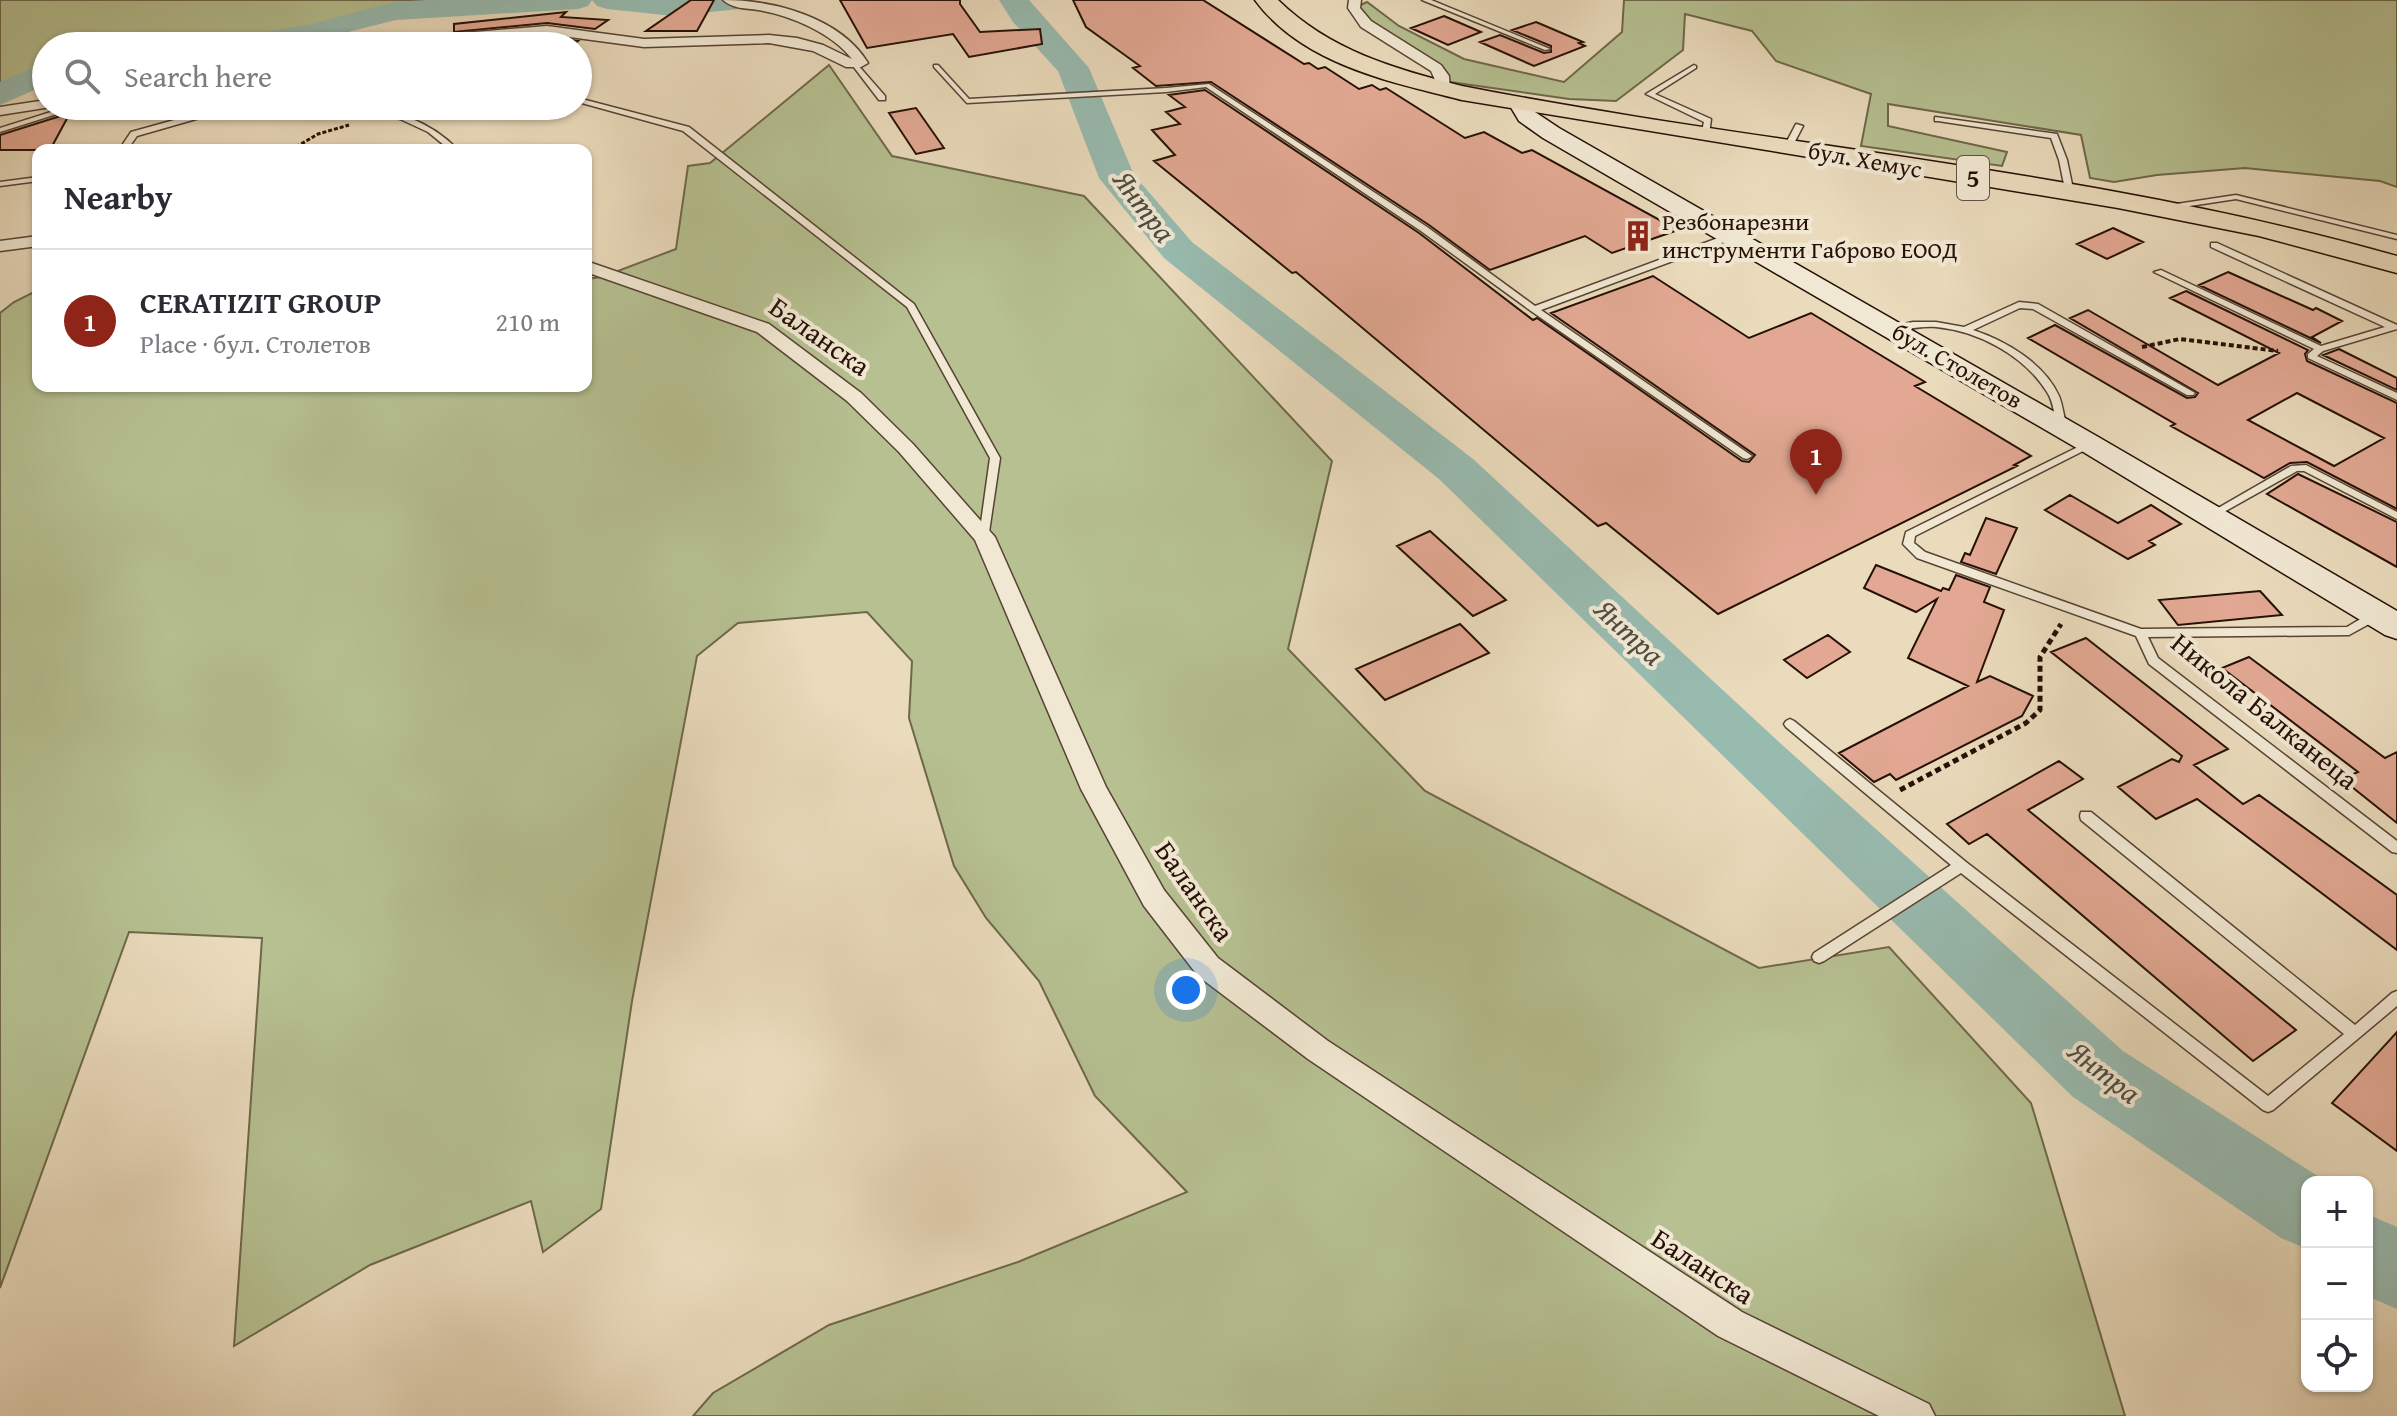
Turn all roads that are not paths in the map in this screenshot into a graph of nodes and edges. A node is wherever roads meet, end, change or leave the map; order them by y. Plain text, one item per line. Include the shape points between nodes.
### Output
1 (1266, 0) edge
2 (1355, 0) edge
3 (1425, 0) edge
4 (733, 3) edge
5 (523, 32) edge
6 (562, 32) edge
7 (592, 36) edge
8 (1547, 49) dead end
9 (855, 65) junction
10 (936, 66) dead end
11 (1694, 67) dead end
12 (1445, 88) junction
13 (882, 98) dead end
14 (592, 104) edge
15 (1520, 104) junction
16 (32, 106) edge
17 (0, 111) edge
18 (1938, 119) dead end
19 (32, 120) edge
20 (181, 120) edge
21 (406, 120) edge
22 (0, 130) edge
23 (1705, 135) junction
24 (127, 144) edge
25 (446, 144) edge
26 (32, 180) edge
27 (0, 184) edge
28 (2070, 194) junction
29 (2157, 209) junction
30 (1729, 237) junction
31 (2397, 237) edge
32 (32, 242) edge
33 (2214, 245) dead end
34 (0, 246) edge
35 (2397, 265) edge
36 (592, 268) edge
37 (2158, 272) dead end
38 (1534, 309) junction
39 (2395, 327) edge
40 (1892, 329) junction
41 (1966, 330) junction
42 (2320, 349) junction
43 (2190, 393) dead end
44 (2397, 397) edge
45 (2062, 428) junction
46 (2090, 444) junction
47 (1747, 456) dead end
48 (2211, 515) junction
49 (2397, 516) edge
50 (984, 537) junction
51 (2387, 621) edge
52 (2140, 633) junction
53 (1790, 724) dead end
54 (2086, 816) dead end
55 (2397, 848) edge
56 (1961, 866) junction
57 (1819, 957) dead end
58 (2397, 997) edge
59 (2355, 1034) junction
60 (1917, 1416) edge

1 - 12 main road, 5 via 1288,23 1321,44 1370,66
2 - 12 street via 1354,8 1366,24 1436,68
3 - 8 lane
4 - 9 street via 807,22 848,44 861,63
5 - 6 street
7 - 9 street via 644,43 769,39 818,48
9 - 13 lane
10 - 38 lane via 967,101 1207,85
11 - 23 lane via 1650,94 1708,121
12 - 15 main road, 5
14 - 50 lane via 686,129 911,306 995,458
15 - 23 main road, бул. Хемус / 5
15 - 30 main road, бул. Столетов via 1551,133
16 - 17 street
18 - 28 lane via 2054,136
19 - 22 lane
20 - 24 lane via 134,134
21 - 25 lane
23 - 28 main road, бул. Хемус / 5 via 1793,136
26 - 27 lane
28 - 29 main road, бул. Хемус / 5
29 - 31 lane via 2236,197
29 - 35 main road, бул. Хемус / 5
30 - 38 lane
30 - 40 main road, бул. Столетов
32 - 34 street
33 - 39 lane
36 - 50 street, Баланска via 763,328 854,397
37 - 42 lane
38 - 47 lane
39 - 42 lane
40 - 41 lane via 1908,324
40 - 45 main road, бул. Столетов
41 - 43 lane via 2019,305 2042,309
41 - 45 lane via 2001,346 2039,375 2053,394
42 - 44 lane via 2312,353 2315,359
45 - 46 main road, бул. Столетов
46 - 48 main road, бул. Столетов
46 - 52 lane, Никола Балканеца via 1910,534 1908,544 1921,555
48 - 49 lane via 2295,468 2306,468
48 - 51 main road, бул. Столетов
50 - 60 street, Баланска via 1094,789 1154,898 1208,967 1318,1050 1730,1324
51 - 52 lane via 2349,631
52 - 55 lane, Никола Балканеца via 2153,661
53 - 56 lane
54 - 59 lane
56 - 57 lane
56 - 59 lane via 2268,1105
58 - 59 lane

